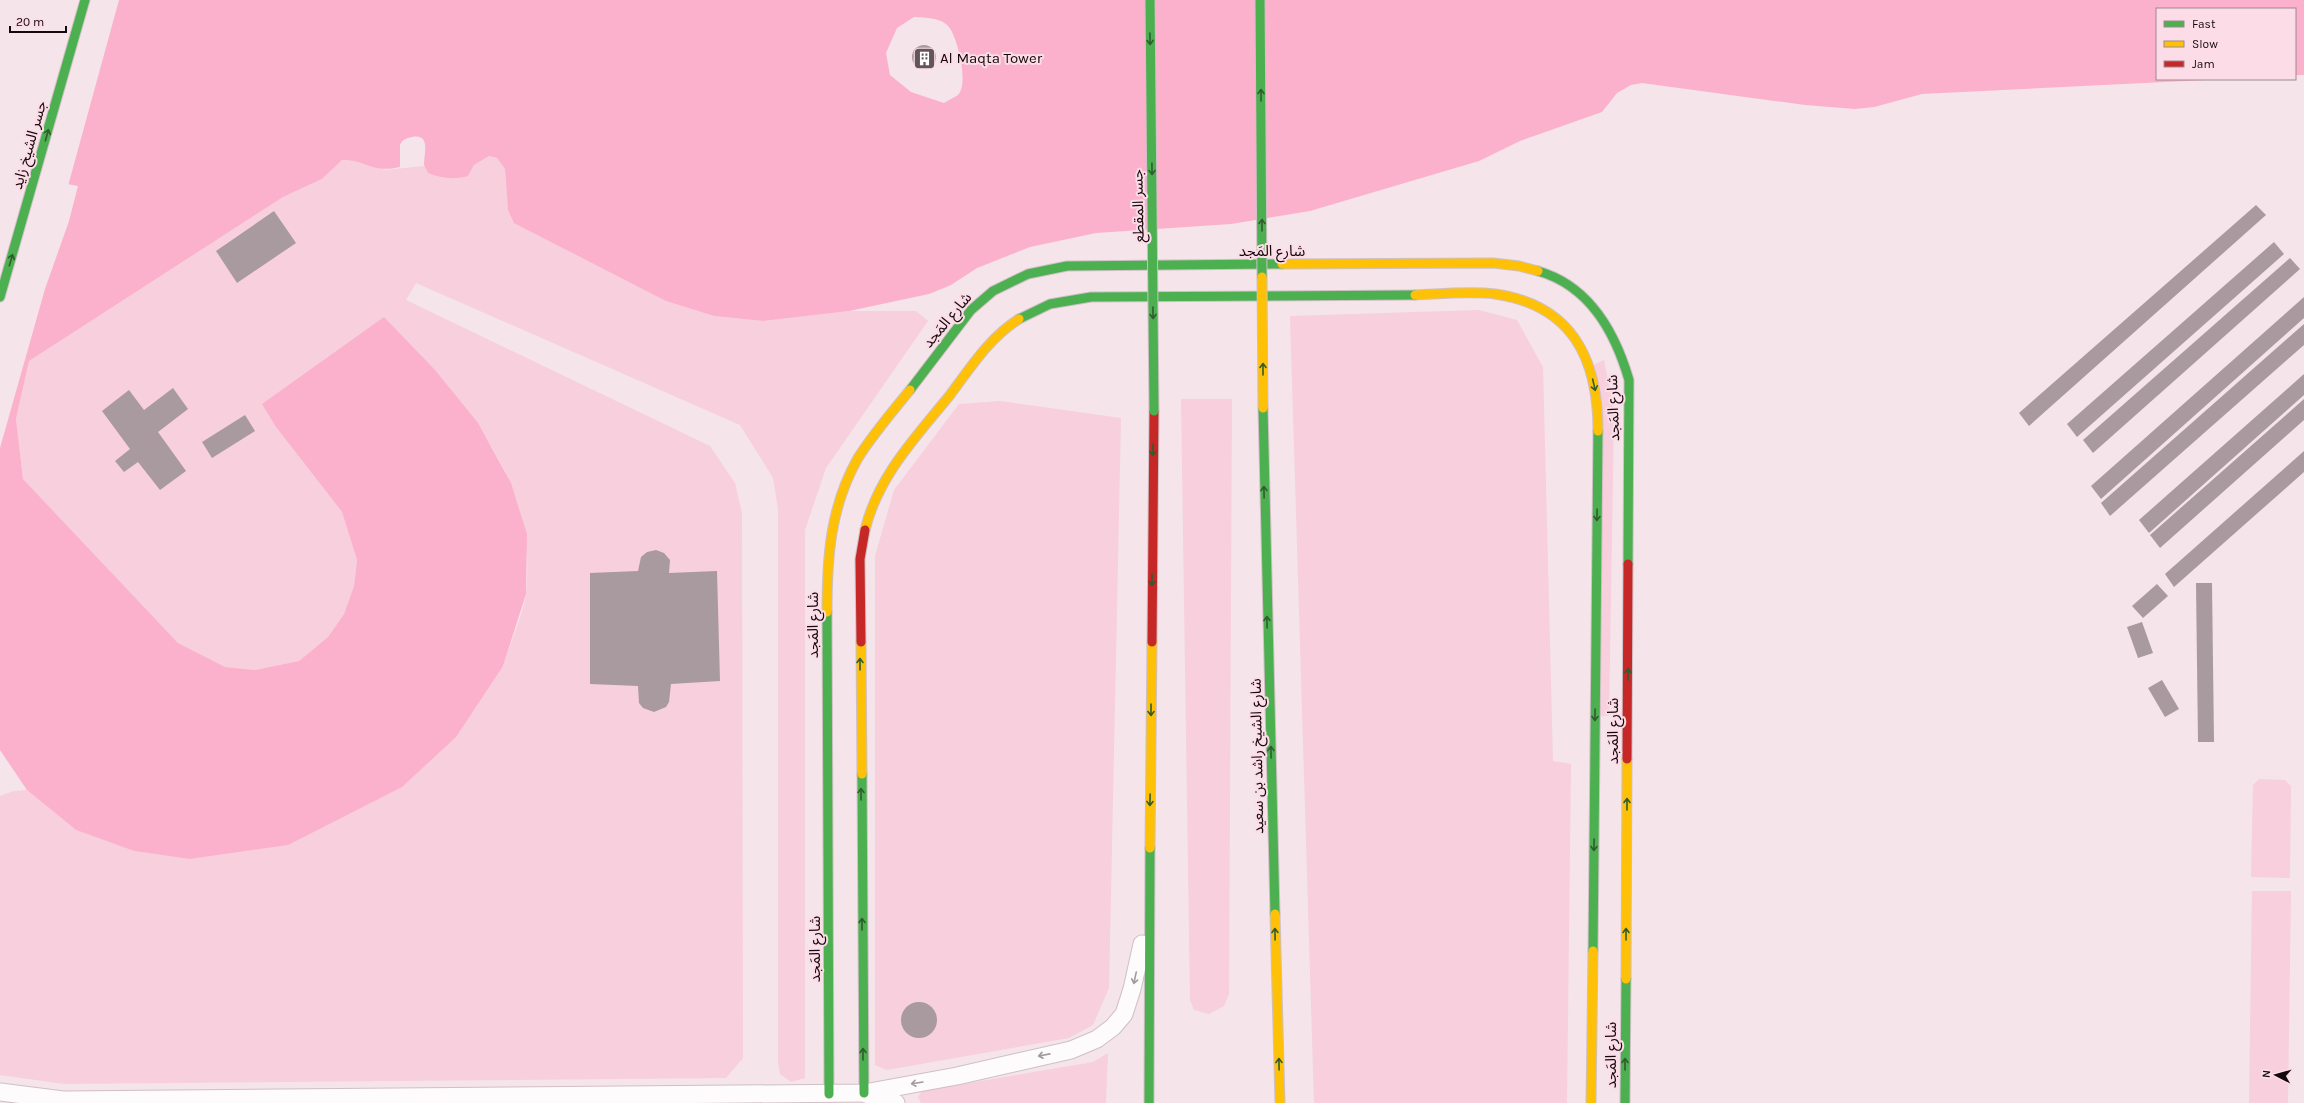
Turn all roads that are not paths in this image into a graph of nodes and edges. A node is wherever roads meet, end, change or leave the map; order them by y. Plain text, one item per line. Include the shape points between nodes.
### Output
1 (85, 0) edge
2 (1150, 0) edge
3 (1260, 0) edge
4 (0, 297) edge
5 (1149, 913) junction
6 (1148, 1009) junction
7 (0, 1092) edge
8 (829, 1094) junction
9 (864, 1094) junction
10 (896, 1103) edge
11 (1141, 1103) edge
12 (1149, 1103) edge
13 (1280, 1103) edge
14 (1591, 1103) edge
15 (1625, 1103) edge

4 -> 1 main road, جسر الشيخ زايد
2 -> 5 main road, جسر المقطع, bridge via 1154,411
13 -> 3 main road, شارع الشيخ راشد بن سعيد, bridge via 1263,408
5 - 6 main road
5 -> 9 street via 1124,1014 1113,1027 1097,1039 1071,1050
6 - 11 main road
6 - 12 main road
7 - 8 street via 64,1100
8 - 9 street
15 -> 8 main road, شارع المَجد via 1629,380 1624,358 1612,330 1600,313 1574,288 1536,269 1493,263 1047,268 1010,281 993,292 964,318 864,450 844,486 832,525 827,566
9 - 10 street
9 -> 14 main road, شارع المَجد via 860,559 863,538 875,498 906,450 995,338 1029,312 1070,298 1493,294 1530,301 1562,322 1582,348 1596,394 1598,443

